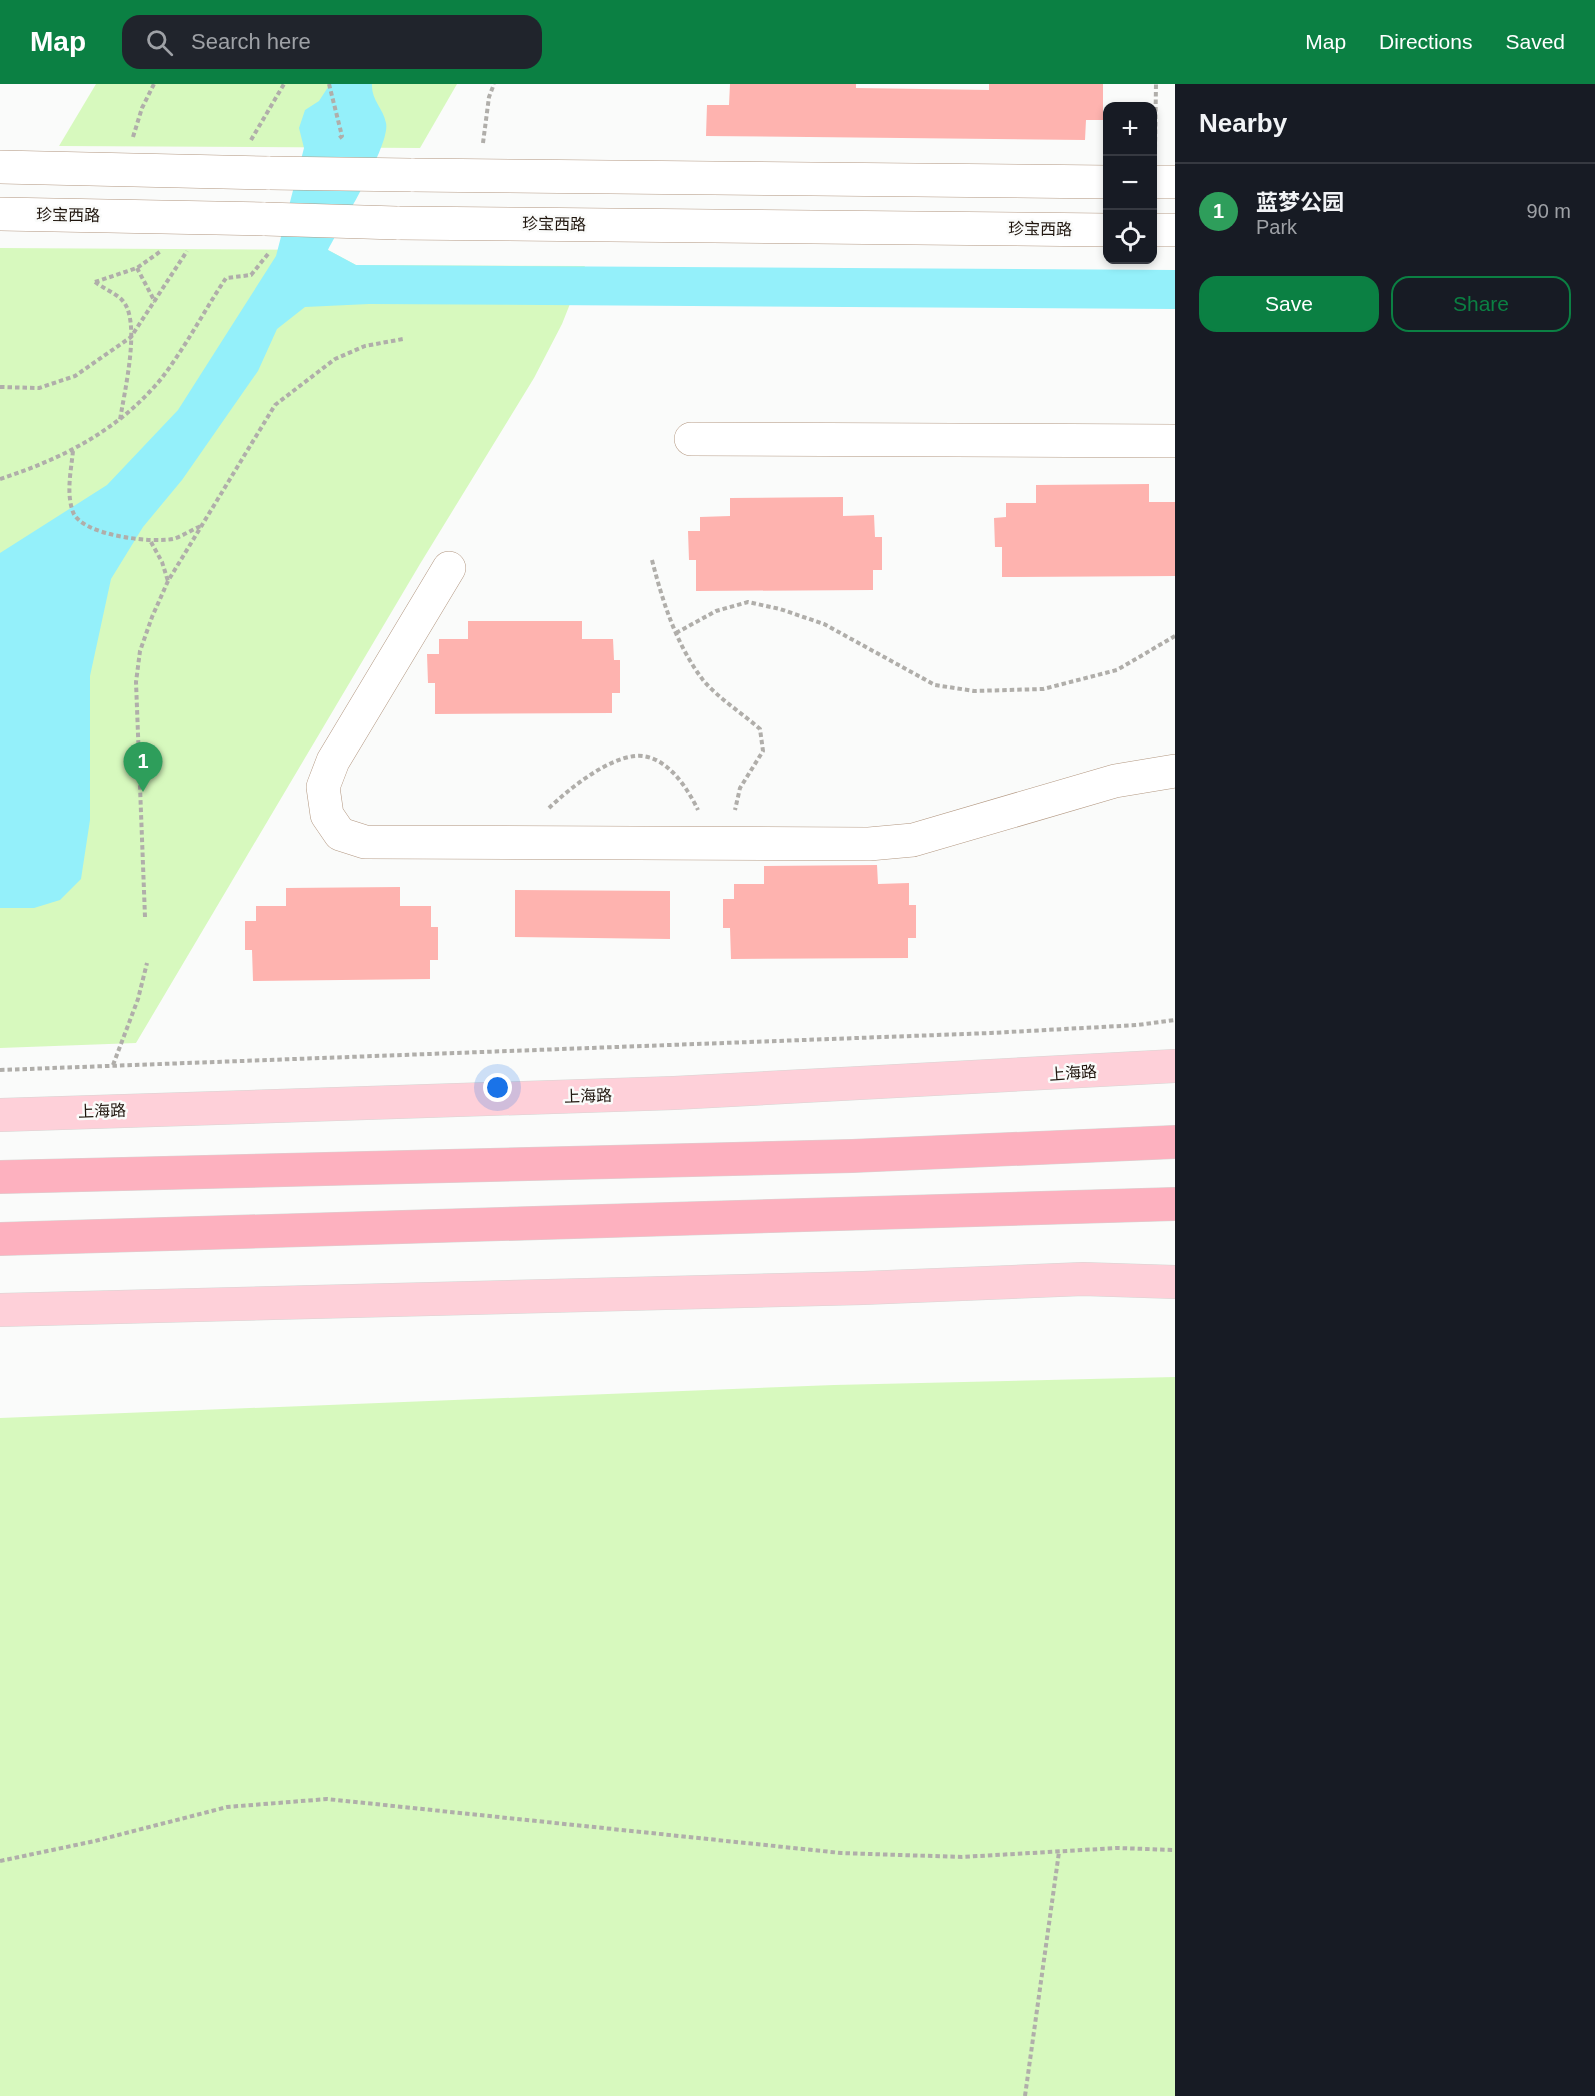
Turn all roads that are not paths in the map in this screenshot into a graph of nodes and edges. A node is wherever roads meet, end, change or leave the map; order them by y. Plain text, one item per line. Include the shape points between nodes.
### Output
1 (0, 167) edge
2 (1103, 182) edge
3 (0, 214) edge
4 (1103, 230) edge
5 (1157, 230) edge
6 (1175, 230) edge
7 (691, 439) dead end
8 (1175, 441) edge
9 (449, 568) dead end
10 (1175, 771) edge
11 (1175, 1066) edge
12 (0, 1115) edge
13 (1175, 1135) edge
14 (1175, 1142) edge
15 (1109, 1145) junction
16 (0, 1177) edge
17 (1175, 1204) edge
18 (1136, 1206) junction
19 (1175, 1214) edge
20 (0, 1239) edge
21 (1175, 1282) edge
22 (0, 1310) edge

1 - 2 street, bridge
3 - 4 street, 珍宝西路, bridge via 208,218 268,232 397,223
5 - 6 street
7 - 8 street
9 - 10 street via 333,760 323,787 327,814 340,834 364,842 869,844 913,840 1115,781
11 - 12 main road, 上海路 via 674,1093
13 - 15 highway
14 - 15 highway
15 - 16 highway via 852,1156
17 - 18 highway
18 - 19 highway
18 - 20 highway
21 - 22 main road via 1083,1279

